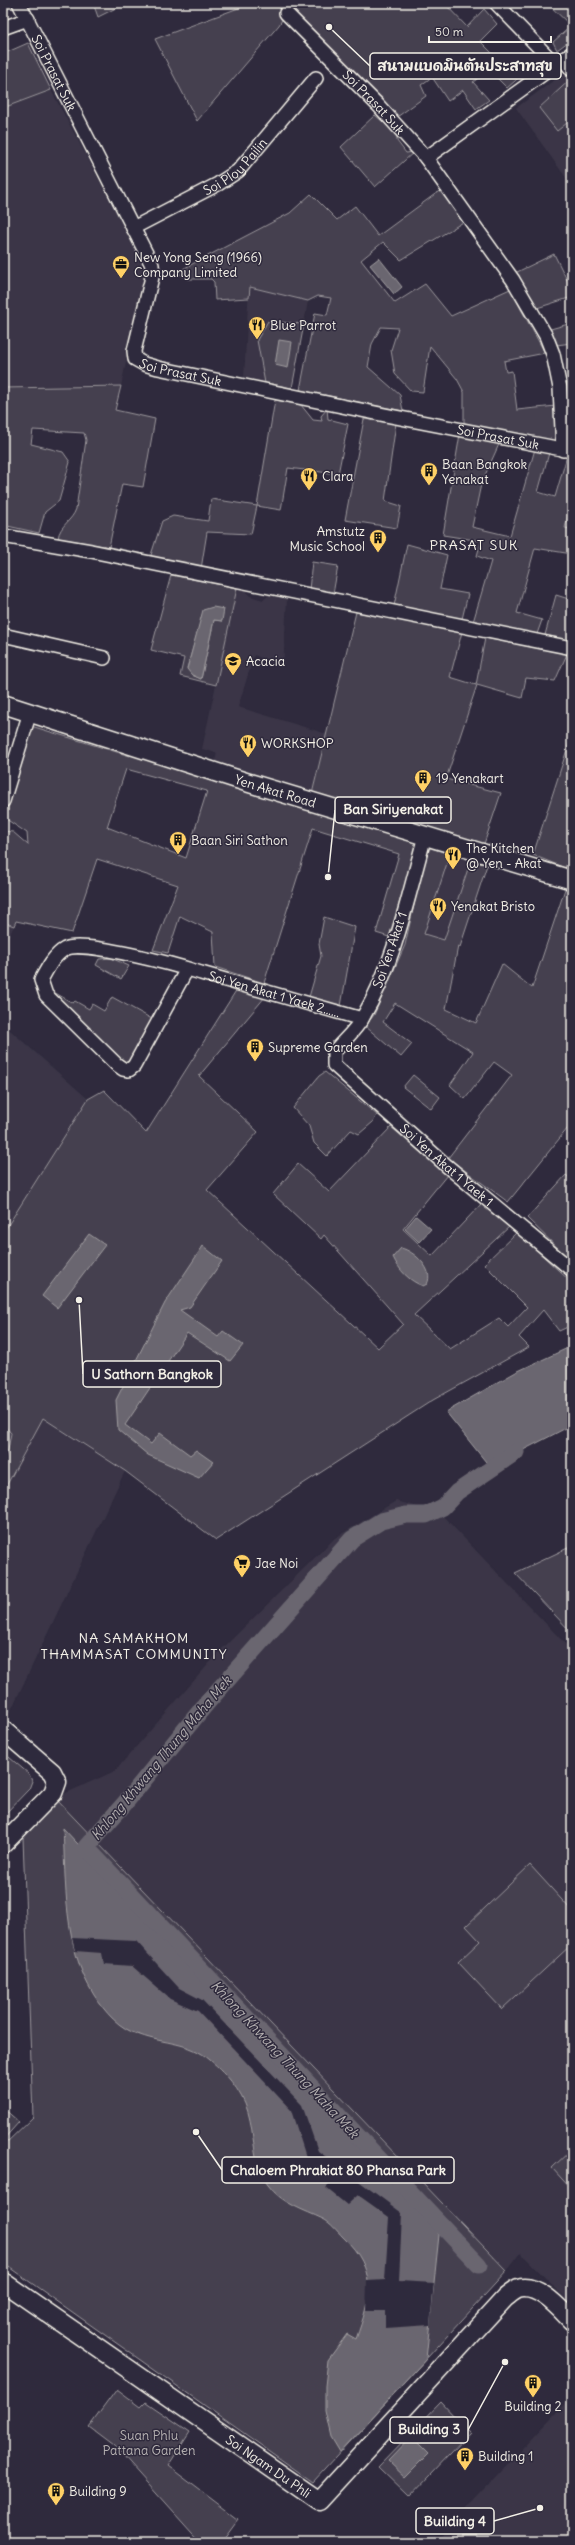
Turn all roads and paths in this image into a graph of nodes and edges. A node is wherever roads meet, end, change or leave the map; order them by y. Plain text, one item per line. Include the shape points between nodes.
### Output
1 (496, 3) edge
2 (23, 4) edge
3 (286, 13) dead end
4 (28, 19) junction
5 (3, 28) edge
6 (563, 59) edge
7 (572, 70) edge
8 (316, 78) dead end
9 (426, 158) junction
10 (133, 228) junction
11 (568, 450) edge
12 (3, 536) edge
13 (3, 635) edge
14 (572, 648) edge
15 (104, 658) dead end
16 (3, 704) edge
17 (30, 712) junction
18 (3, 801) edge
19 (425, 836) junction
20 (572, 880) edge
21 (187, 969) junction
22 (362, 1019) junction
23 (334, 1052) joint
24 (572, 1270) edge
25 (3, 1730) edge
26 (3, 1844) edge
27 (3, 2282) edge
28 (572, 2322) edge

1 - 6 street
2 - 4 street, Soi Prasat Suk
3 - 9 street, Soi Prasat Suk via 378,105
4 - 5 street
4 - 10 street, Soi Prasat Suk
6 - 7 street
6 - 9 street
8 - 10 street, Soi Ploy Pailin via 238,171
9 - 11 street, Soi Prasat Suk via 513,280 546,336 560,388
10 - 11 street, Soi Prasat Suk via 152,265 153,273 134,351 135,359 144,364 385,415
12 - 14 street via 92,551
13 - 15 street
16 - 17 street, Yen Akat Road
17 - 18 street
17 - 19 street, Yen Akat Road via 246,782
19 - 20 street, Yen Akat Road
19 - 22 street, Soi Yen Akat 1 via 378,989
21 - 21 street, Soi Yen Akat 1 Yaek 2...... via 141,957 72,946 64,949 52,962 41,980 46,995 116,1064 123,1070 129,1070 134,1066
21 - 22 street, Soi Yen Akat 1 Yaek 2......
22 - 23 street, Soi Yen Akat 1
23 - 24 street, Soi Yen Akat 1 Yaek 1 via 334,1065 341,1074
25 - 26 street via 52,1772 57,1782 53,1793
27 - 28 street, Soi Ngam Du Phli via 319,2501 505,2298 517,2289 528,2288 543,2295

